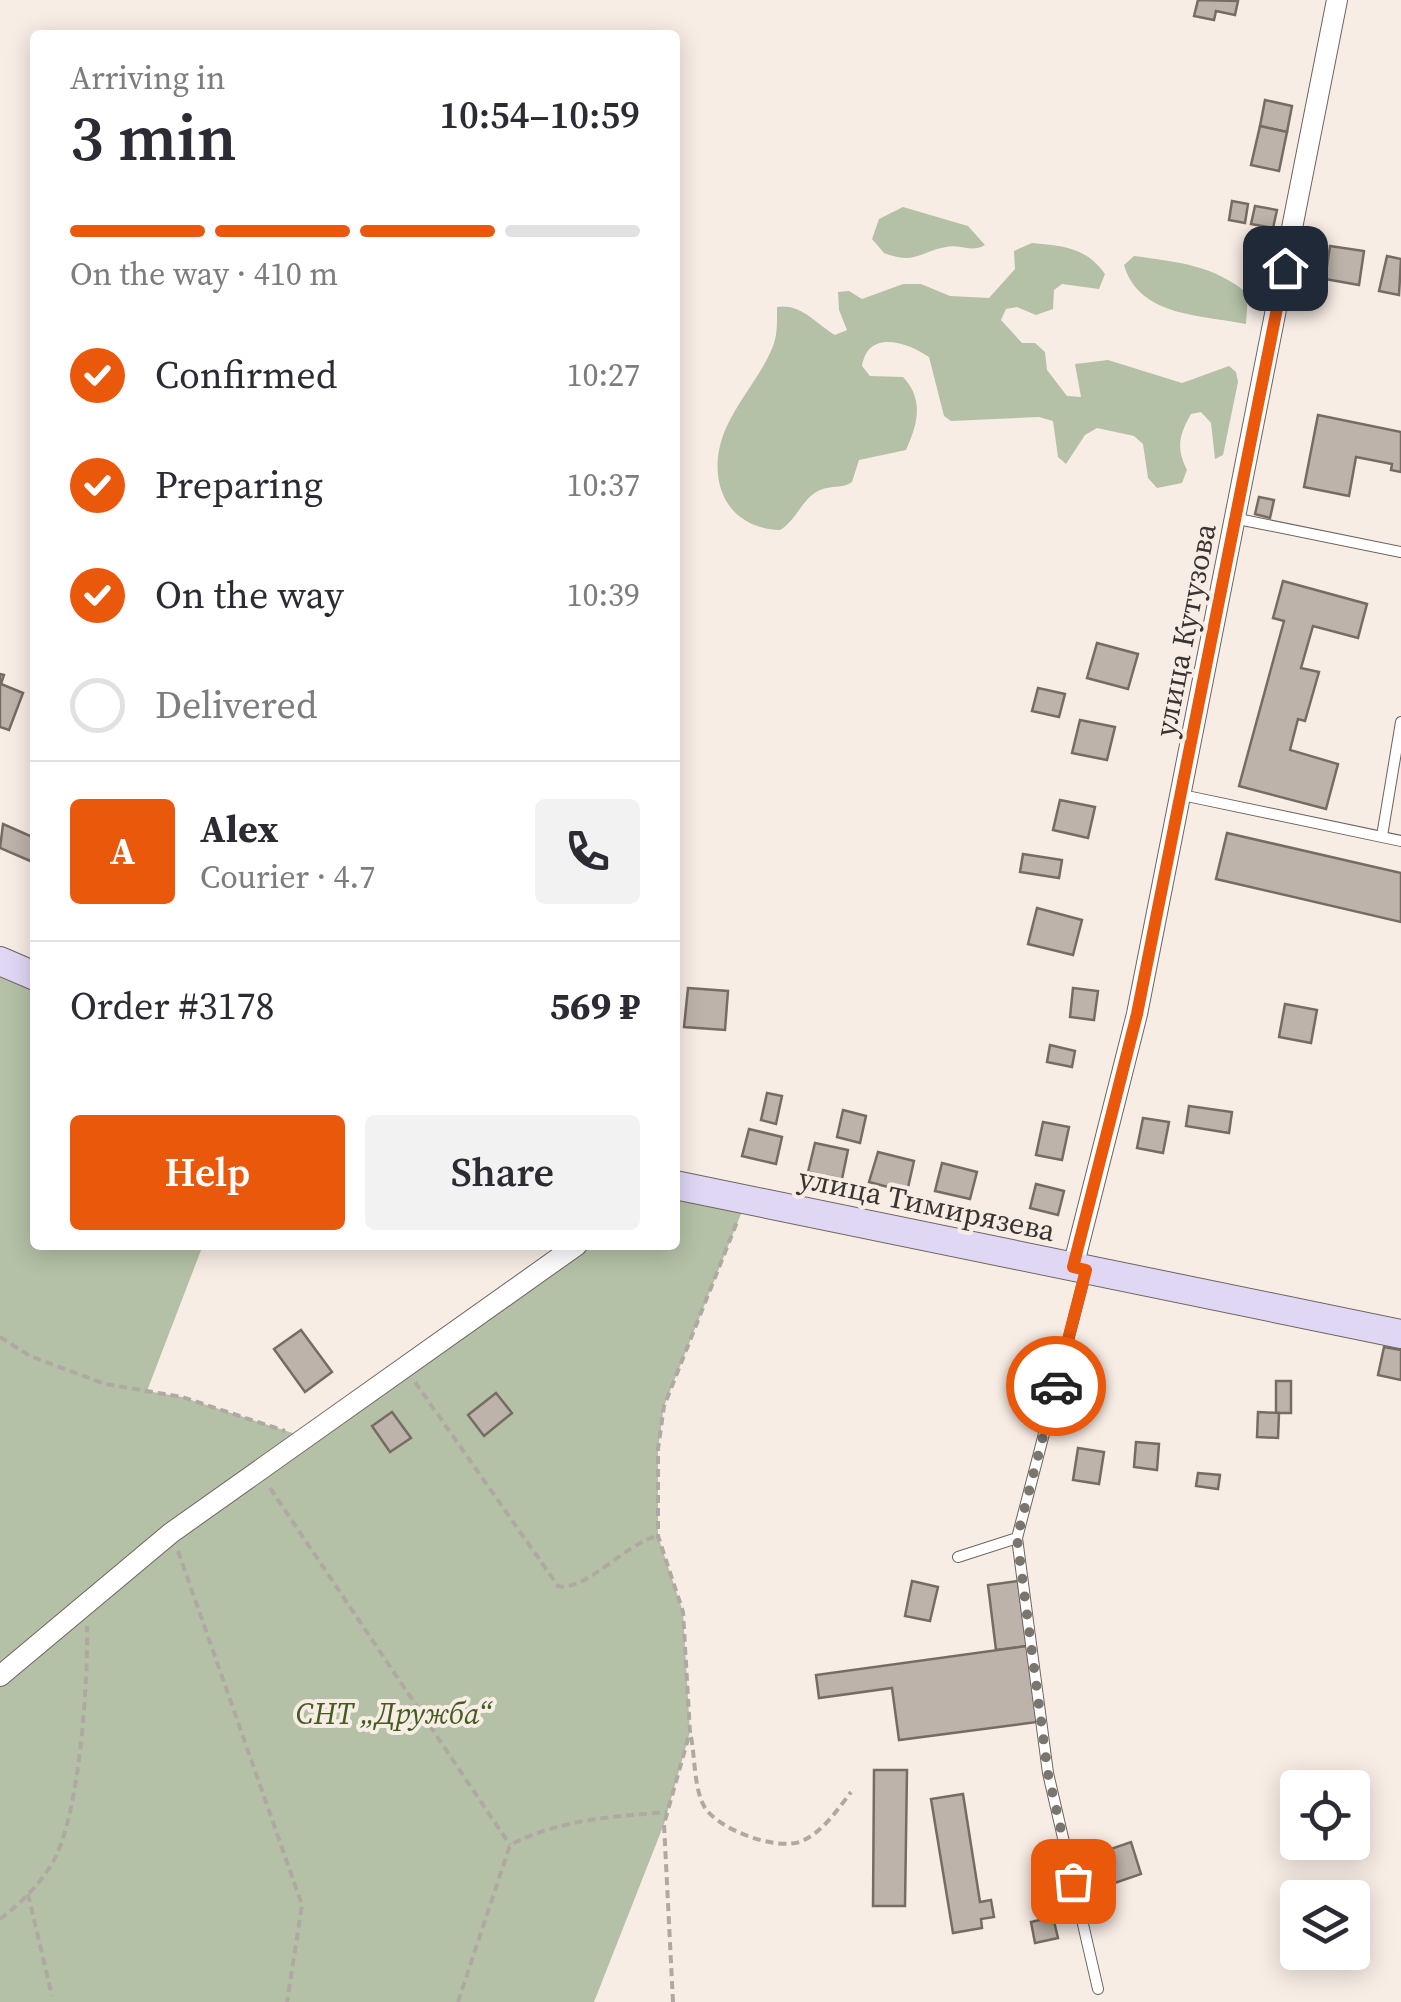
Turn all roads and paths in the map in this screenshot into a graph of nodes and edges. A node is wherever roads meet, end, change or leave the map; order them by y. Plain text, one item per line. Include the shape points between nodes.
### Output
1 (1337, 0) edge
2 (1238, 519) junction
3 (1401, 552) edge
4 (1401, 722) edge
5 (1182, 795) junction
6 (1382, 836) junction
7 (1401, 841) edge
8 (0, 961) edge
9 (30, 974) edge
10 (680, 1186) edge
11 (747, 1200) junction
12 (569, 1250) edge
13 (1080, 1268) junction
14 (1401, 1334) edge
15 (0, 1338) edge
16 (404, 1367) junction
17 (308, 1438) junction
18 (260, 1473) junction
19 (171, 1533) junction
20 (658, 1536) junction
21 (1017, 1538) junction
22 (958, 1558) dead end
23 (86, 1602) junction
24 (0, 1676) edge
25 (690, 1732) junction
26 (851, 1792) dead end
27 (667, 1812) junction
28 (510, 1844) junction
29 (28, 1894) junction
30 (0, 1919) edge
31 (1098, 1989) dead end
32 (52, 1996) dead end
33 (287, 2002) edge
34 (458, 2002) edge
35 (672, 2002) edge

1 - 2 street, улица Кутузова
2 - 3 lane
2 - 5 street, улица Кутузова
4 - 6 lane
5 - 6 lane
5 - 13 street, улица Кутузова
6 - 7 lane
8 - 9 main road
10 - 11 main road, улица Тимирязева
11 - 13 main road, улица Тимирязева
11 - 20 path via 664,1406
12 - 16 street
13 - 14 main road, улица Тимирязева
13 - 21 lane
15 - 17 path via 105,1384 182,1397
16 - 17 street
16 - 20 path via 558,1586 576,1586 639,1540
17 - 18 street
18 - 19 street
18 - 28 path
19 - 23 street
19 - 33 path via 302,1905
20 - 25 path via 683,1612
21 - 22 lane
21 - 31 lane via 1048,1774
23 - 24 street
23 - 29 path via 88,1684 67,1821 58,1854
25 - 26 path via 703,1805 746,1834 792,1844 805,1840
25 - 27 path
27 - 28 path via 580,1819
27 - 35 path
28 - 34 path
29 - 30 path
29 - 32 path

